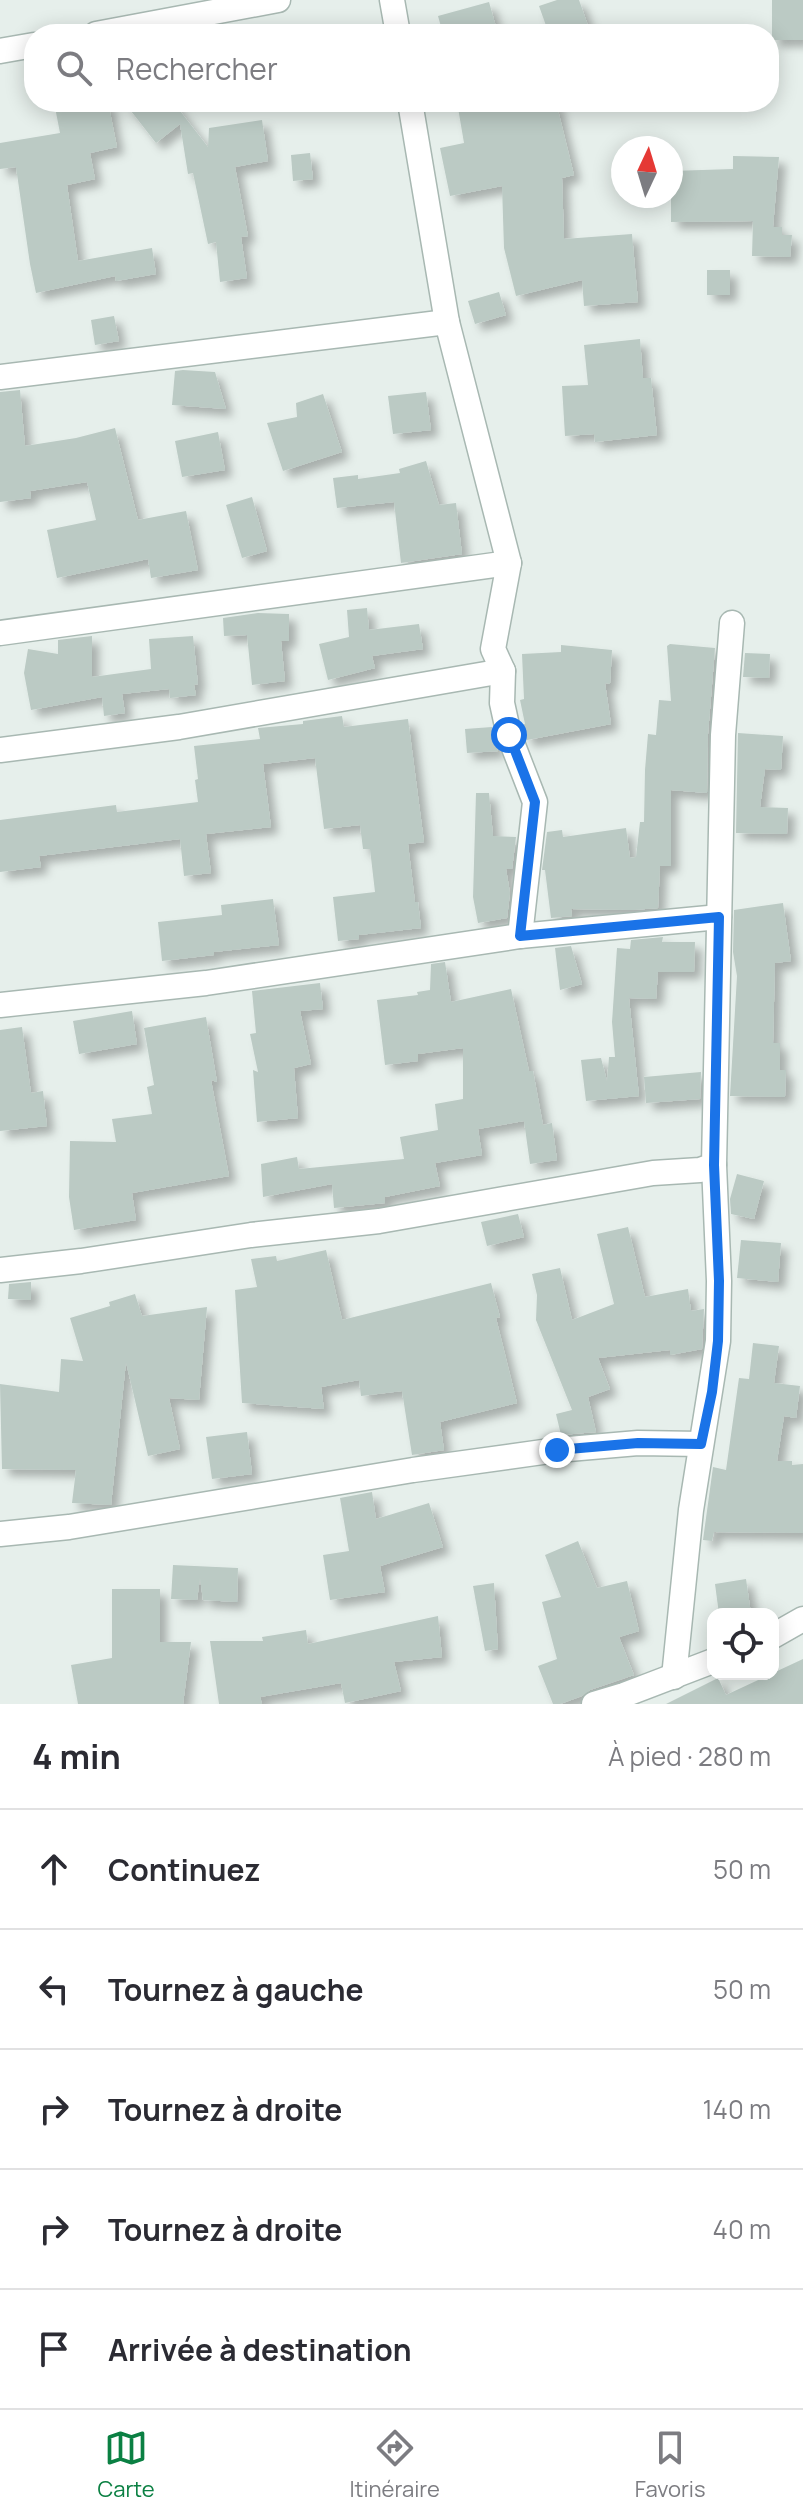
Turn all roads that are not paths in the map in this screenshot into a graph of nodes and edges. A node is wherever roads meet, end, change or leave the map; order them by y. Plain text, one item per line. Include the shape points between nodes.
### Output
1 (278, 0) edge
2 (392, 0) edge
3 (150, 24) edge
4 (396, 24) edge
5 (24, 47) edge
6 (0, 51) edge
7 (412, 112) edge
8 (447, 322) junction
9 (0, 377) edge
10 (509, 563) junction
11 (732, 623) dead end
12 (0, 633) edge
13 (503, 671) junction
14 (0, 750) edge
15 (719, 917) junction
16 (520, 936) junction
17 (0, 1005) edge
18 (714, 1165) junction
19 (0, 1270) edge
20 (701, 1444) junction
21 (0, 1534) edge
22 (803, 1619) edge
23 (779, 1633) edge
24 (707, 1663) edge
25 (674, 1677) junction
26 (594, 1704) edge

1 - 3 street
2 - 4 street
5 - 6 street
7 - 8 street
8 - 9 street
8 - 10 street
10 - 12 street
10 - 13 street via 493,649
11 - 15 street via 723,735
13 - 14 street via 179,727
13 - 16 street via 509,735 535,802
15 - 16 street
15 - 18 street
16 - 17 street via 206,983
18 - 19 street via 379,1221
18 - 20 street via 718,1341
20 - 21 street via 557,1450
20 - 25 street
22 - 23 street
24 - 25 street
25 - 26 street

